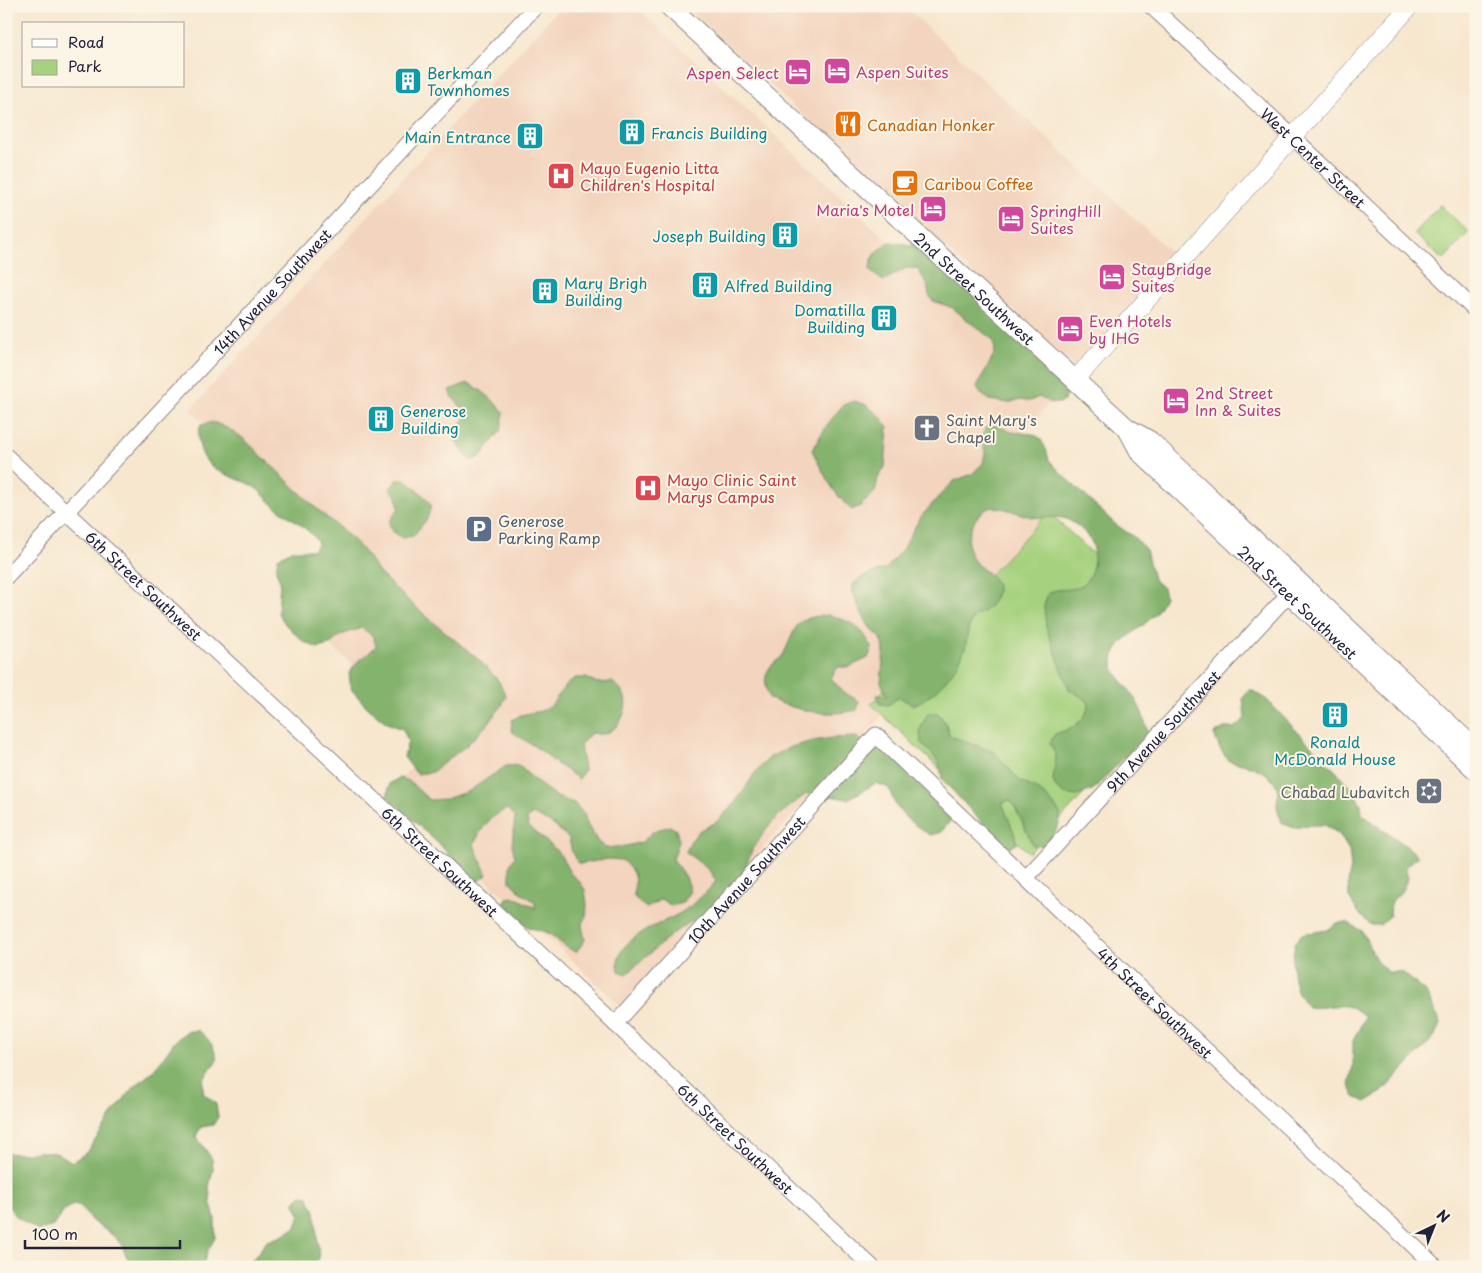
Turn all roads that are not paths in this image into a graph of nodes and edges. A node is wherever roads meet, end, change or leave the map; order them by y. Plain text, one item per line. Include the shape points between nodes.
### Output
1 (536, 6) edge
2 (669, 6) edge
3 (1151, 6) edge
4 (1410, 6) edge
5 (1294, 138) junction
6 (1476, 311) edge
7 (1075, 380) junction
8 (6, 456) edge
9 (67, 511) junction
10 (6, 577) edge
11 (1294, 587) junction
12 (876, 735) joint
13 (1476, 750) edge
14 (1476, 770) edge
15 (1026, 878) junction
16 (614, 1024) junction
17 (872, 1267) edge
18 (1436, 1267) edge

1 - 9 street, 14th Avenue Southwest
2 - 7 main road, 2nd Street Southwest
3 - 5 street, West Center Street
4 - 5 main road
5 - 6 street, West Center Street
5 - 7 main road
7 - 11 main road, 2nd Street Southwest via 1127,428 1150,441
8 - 9 street, 6th Street Southwest
9 - 10 street, 14th Avenue Southwest
9 - 16 street, 6th Street Southwest
11 - 13 main road, 2nd Street Southwest
11 - 14 main road, 2nd Street Southwest
11 - 15 street, 9th Avenue Southwest
12 - 15 street, 4th Street Southwest
12 - 16 street, 10th Avenue Southwest
15 - 18 street, 4th Street Southwest
16 - 17 street, 6th Street Southwest

